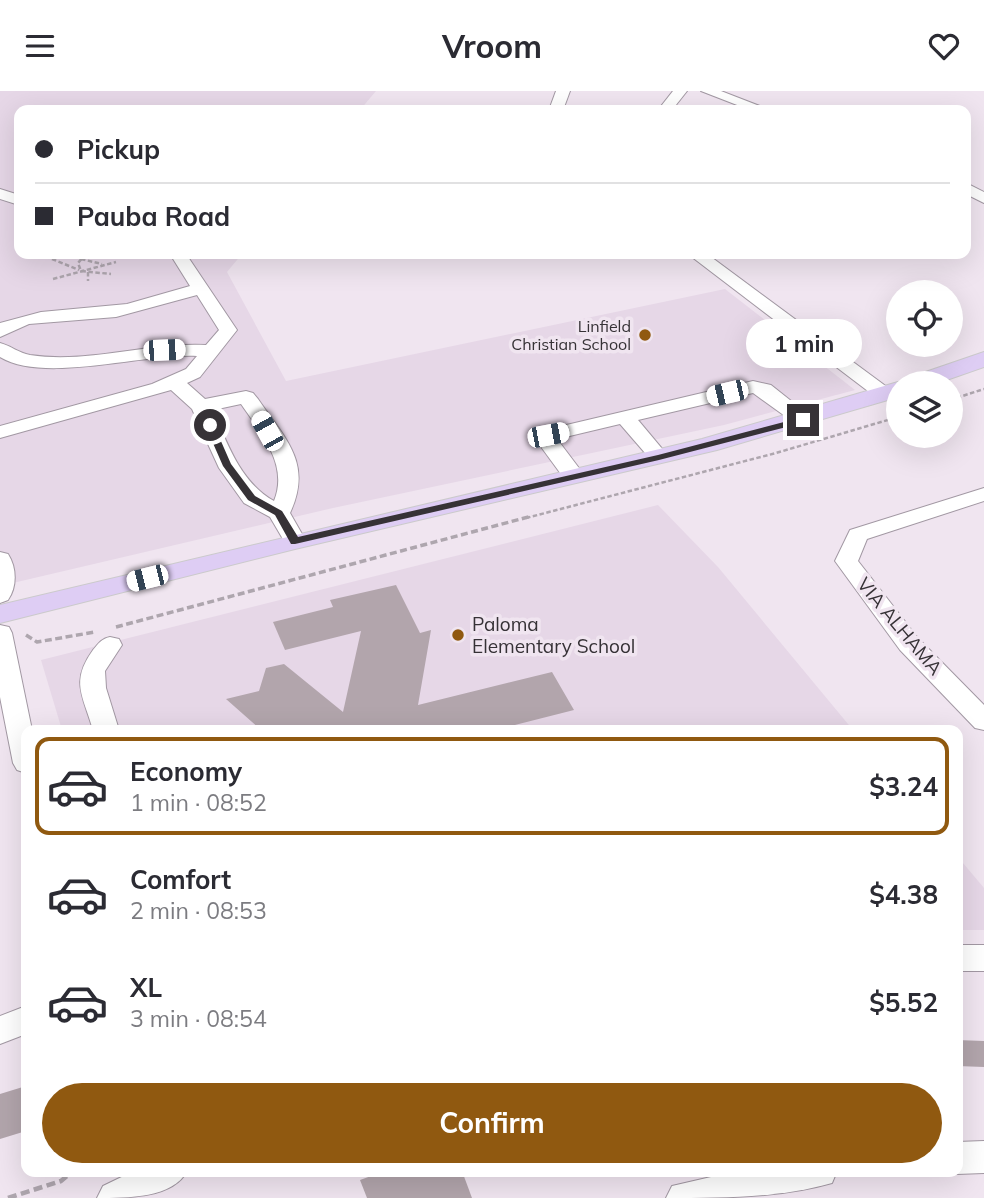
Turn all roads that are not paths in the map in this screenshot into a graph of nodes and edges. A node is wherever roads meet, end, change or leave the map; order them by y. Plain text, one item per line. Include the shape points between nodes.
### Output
1 (680, 91) edge
2 (708, 91) edge
3 (669, 105) edge
4 (749, 105) edge
5 (180, 259) edge
6 (703, 259) edge
7 (200, 288) junction
8 (0, 331) edge
9 (0, 349) edge
10 (213, 351) junction
11 (984, 359) edge
12 (950, 371) edge
13 (174, 382) junction
14 (886, 388) edge
15 (886, 394) edge
16 (201, 406) junction
17 (625, 417) junction
18 (803, 420) junction
19 (0, 432) edge
20 (659, 457) junction
21 (574, 476) junction
22 (984, 494) edge
23 (279, 513) junction
24 (295, 541) junction
25 (0, 559) edge
26 (0, 595) edge
27 (0, 614) edge
28 (0, 633) edge
29 (110, 645) dead end
30 (984, 721) edge
31 (104, 725) edge
32 (21, 738) edge
33 (963, 958) edge
34 (984, 958) edge
35 (21, 1022) edge
36 (0, 1030) edge
37 (984, 1157) edge
38 (963, 1158) edge
39 (790, 1177) edge
40 (684, 1198) edge

1 - 3 street
2 - 4 street
5 - 7 street
6 - 14 street
7 - 8 street via 116,312 35,318
7 - 10 street via 218,308 228,330
9 - 10 street via 14,357 48,362 164,350
10 - 13 street via 193,373
11 - 12 main road
13 - 16 street
13 - 19 street
15 - 18 main road
16 - 23 street via 226,464 252,498
16 - 23 street via 246,397 290,471 289,490
17 - 18 street via 753,387 764,389
17 - 20 street
17 - 21 street via 548,435 546,440
18 - 20 main road
20 - 21 main road
21 - 24 main road
22 - 30 street, VIA ALHAMA via 858,535 846,561 909,644
23 - 24 street
24 - 27 main road
25 - 26 street via 4,576
28 - 32 street
29 - 31 street via 92,670
33 - 34 street
35 - 36 street
37 - 38 street
39 - 40 street

